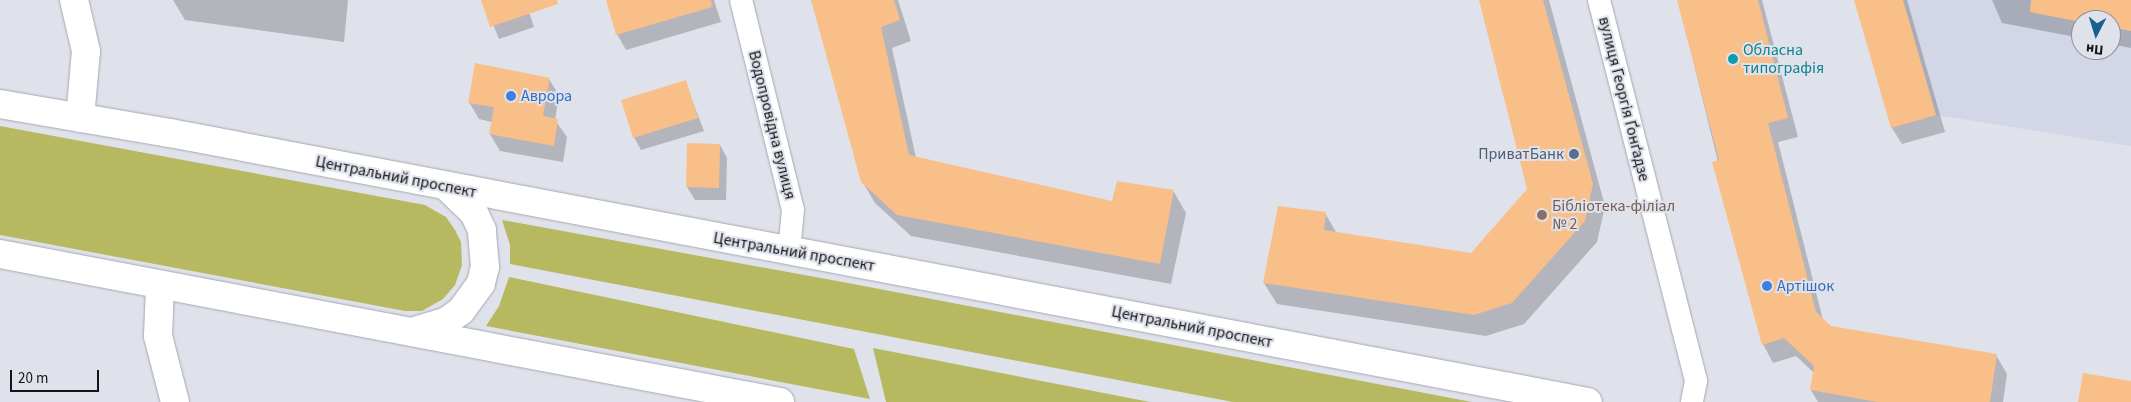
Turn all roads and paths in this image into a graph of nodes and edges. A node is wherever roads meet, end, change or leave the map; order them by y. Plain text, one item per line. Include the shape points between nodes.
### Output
1 (74, 0) edge
2 (741, 0) edge
3 (1599, 0) edge
4 (0, 104) edge
5 (80, 118) junction
6 (448, 188) junction
7 (788, 251) junction
8 (0, 254) edge
9 (160, 286) junction
10 (411, 332) junction
11 (175, 402) edge
12 (780, 402) edge
13 (1588, 402) edge
14 (1692, 402) edge

1 - 5 main road via 86,51
2 - 7 street, Водопровідна вулиця via 793,210
3 - 14 street, вулиця Георгія Ґонґадзе via 1696,381
4 - 5 main road, Центральний проспект
5 - 6 main road, Центральний проспект
6 - 7 main road, Центральний проспект
6 - 10 main road via 474,213 482,230 485,267 481,283 461,311 431,328
7 - 13 main road, Центральний проспект
8 - 9 main road
9 - 10 main road
9 - 11 main road via 158,336
10 - 12 main road

